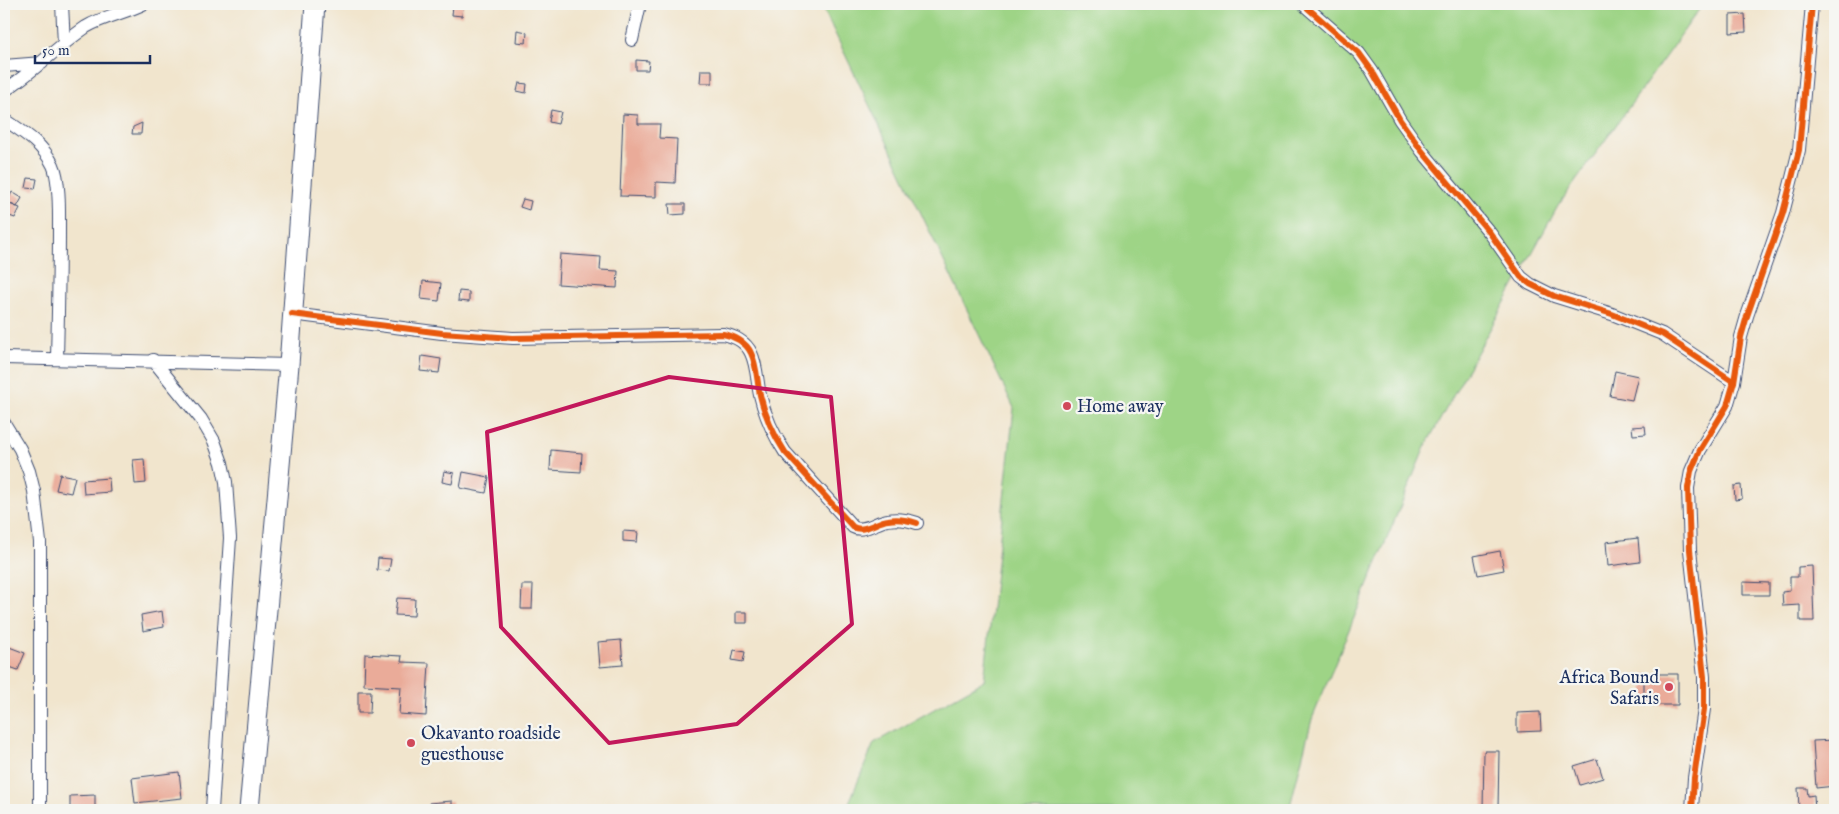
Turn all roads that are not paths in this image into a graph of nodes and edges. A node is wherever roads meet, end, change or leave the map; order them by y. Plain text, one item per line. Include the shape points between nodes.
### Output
1 (62, 4) edge
2 (143, 4) edge
3 (315, 4) edge
4 (640, 4) edge
5 (1303, 4) edge
6 (1812, 4) edge
7 (632, 40) dead end
8 (64, 44) junction
9 (42, 63) junction
10 (4, 66) edge
11 (4, 91) edge
12 (4, 119) edge
13 (292, 314) junction
14 (4, 358) edge
15 (56, 359) junction
16 (153, 360) junction
17 (289, 365) junction
18 (1734, 382) junction
19 (5, 427) edge
20 (917, 523) dead end
21 (40, 810) edge
22 (212, 810) edge
23 (249, 810) edge
24 (1692, 810) edge

1 - 8 street
2 - 8 street via 87,26
3 - 13 main road
4 - 7 street
5 - 18 street via 1360,54 1422,151 1490,233 1521,277 1554,296 1662,334
6 - 18 street via 1799,150 1783,213 1746,316
8 - 9 street
9 - 10 street
9 - 11 street
12 - 15 street via 35,140 54,167 59,212 60,280
13 - 17 main road
13 - 20 street via 496,337 731,335 751,353 760,396 776,439 853,526 864,529 893,519
14 - 15 street
15 - 16 street
16 - 17 street
16 - 22 street via 214,440 226,482 230,548
17 - 23 main road
18 - 24 street via 1728,406 1700,450 1688,488 1690,550 1704,677 1704,709
19 - 21 street via 30,472 40,542

